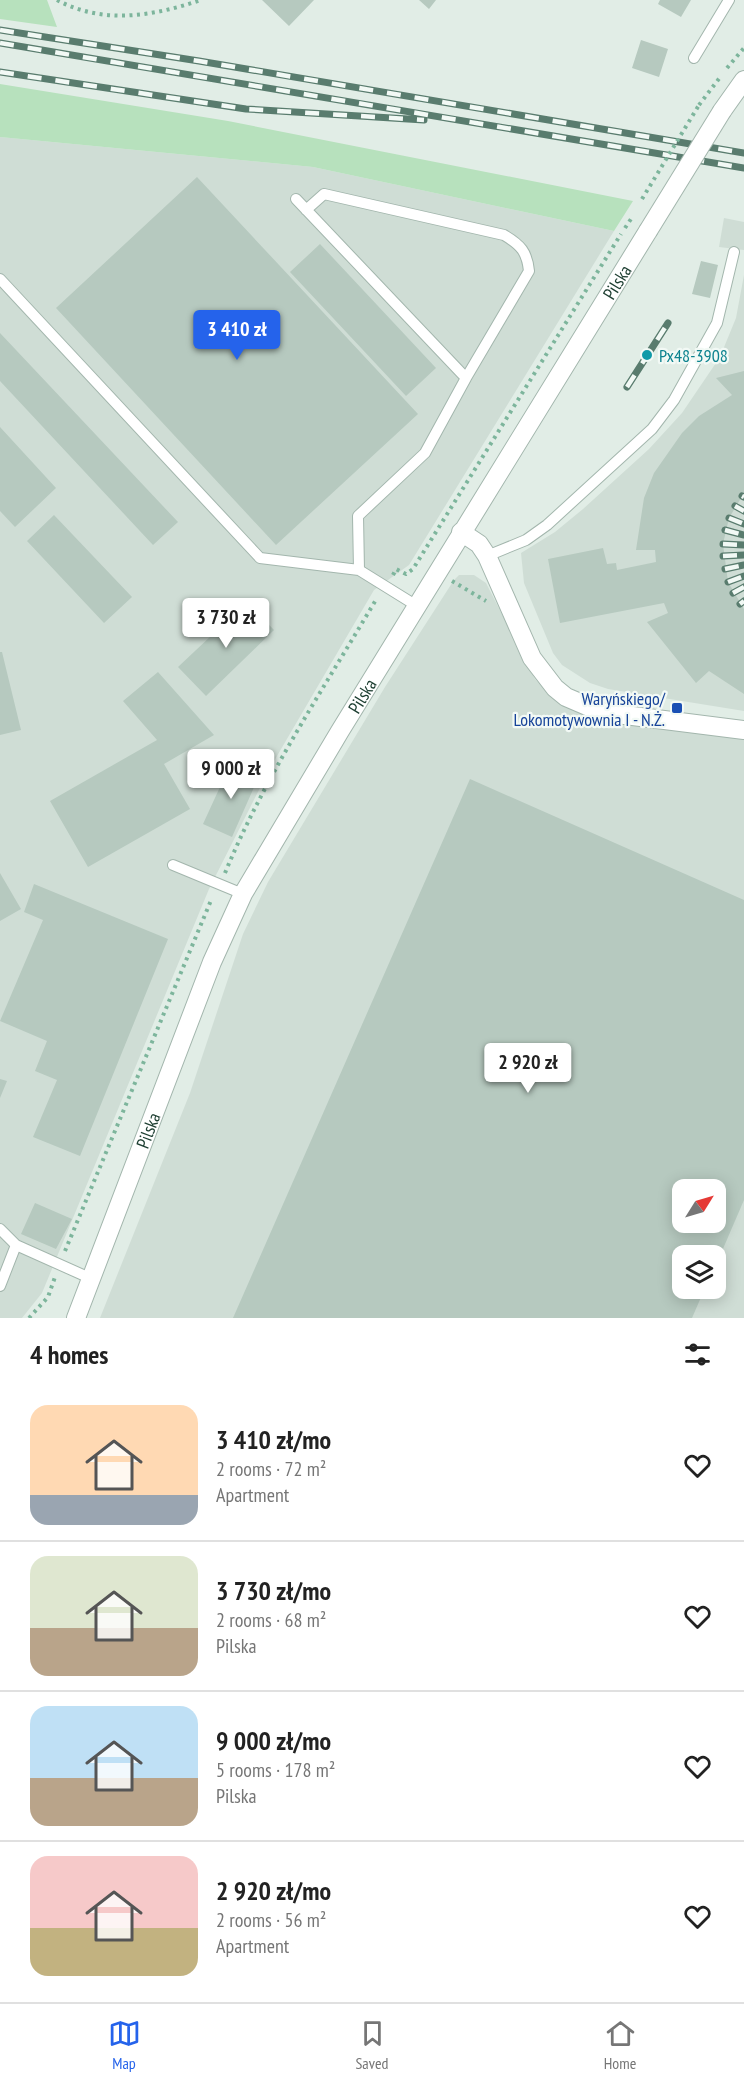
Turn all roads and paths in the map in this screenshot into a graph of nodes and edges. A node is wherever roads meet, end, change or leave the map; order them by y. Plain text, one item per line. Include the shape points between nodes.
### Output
1 (57, 0) edge
2 (201, 0) edge
3 (729, 0) edge
4 (694, 58) dead end
5 (744, 80) edge
6 (699, 105) dead end
7 (296, 199) dead end
8 (638, 207) dead end
9 (306, 210) junction
10 (631, 218) dead end
11 (625, 228) dead end
12 (734, 252) dead end
13 (0, 279) edge
14 (466, 378) junction
15 (461, 532) junction
16 (487, 556) junction
17 (419, 560) dead end
18 (359, 570) junction
19 (437, 572) junction
20 (504, 596) junction
21 (417, 606) junction
22 (744, 730) edge
23 (173, 865) dead end
24 (243, 894) junction
25 (0, 1229) edge
26 (16, 1245) junction
27 (2, 1274) edge
28 (92, 1279) junction
29 (0, 1286) edge
30 (76, 1318) edge

1 - 2 path via 91,13 115,16 166,11
3 - 4 lane
5 - 15 street, Pilska, bridge
6 - 8 path, bridge
7 - 9 lane
9 - 14 lane
9 - 14 lane via 324,194 504,235 519,244 527,255 529,271
10 - 11 path, bridge
12 - 16 lane via 717,323 684,384 652,429 547,525 526,540
13 - 18 lane via 260,558
14 - 18 lane via 425,453 358,516
15 - 16 street via 479,544
15 - 19 street, Pilska
16 - 20 street
17 - 19 path
18 - 21 lane
19 - 20 path via 485,601
19 - 21 street, Pilska
20 - 22 street via 532,658 566,697 601,712
21 - 24 street, Pilska
23 - 24 lane
24 - 28 street, Pilska via 212,962
25 - 26 lane
26 - 27 lane
26 - 28 lane
27 - 29 lane
28 - 30 street, Pilska

